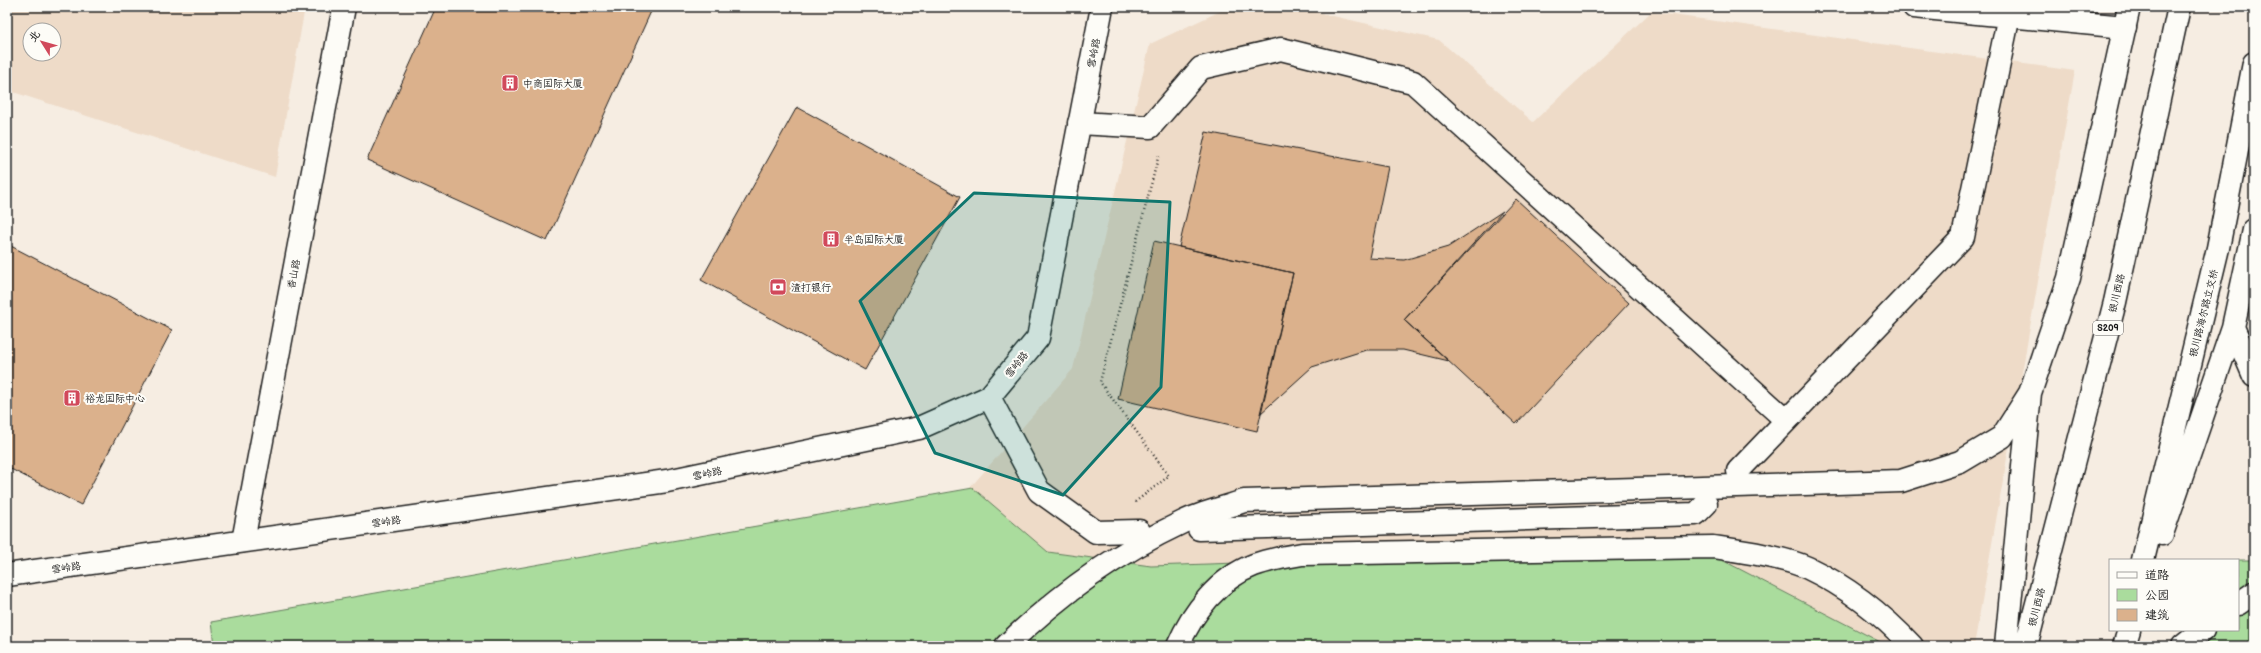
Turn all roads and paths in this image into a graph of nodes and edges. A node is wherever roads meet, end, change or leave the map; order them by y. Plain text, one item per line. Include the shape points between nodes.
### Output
1 (344, 7) edge
2 (1102, 7) edge
3 (1914, 7) edge
4 (2179, 7) edge
5 (2009, 15) junction
6 (2127, 17) edge
7 (2254, 64) edge
8 (1079, 122) junction
9 (1160, 147) dead end
10 (2254, 230) edge
11 (2233, 327) junction
12 (2254, 376) edge
13 (2030, 393) junction
14 (989, 397) junction
15 (1786, 420) junction
16 (1738, 471) dead end
17 (1133, 504) dead end
18 (1706, 504) dead end
19 (1200, 529) dead end
20 (1139, 531) dead end
21 (243, 541) junction
22 (2143, 559) edge
23 (2153, 559) edge
24 (7, 575) edge
25 (2254, 593) edge
26 (2239, 603) edge
27 (2126, 631) edge
28 (2129, 631) edge
29 (2202, 631) edge
30 (1006, 646) edge
31 (1178, 646) edge
32 (1912, 646) edge
33 (2006, 646) edge
34 (2026, 646) edge
35 (2123, 646) edge
36 (2183, 646) edge

1 - 21 street, 香山路
2 - 8 street, 雪岭路
3 - 5 street
4 - 34 street, 银川西路 / S209 via 2115,302
5 - 6 street
5 - 15 street via 1963,237
6 - 13 street via 2069,278
7 - 22 street, 银川路海尔路立交桥 via 2218,248
8 - 14 street, 雪岭路 via 1038,338
8 - 15 street via 1150,127 1201,68 1281,49 1413,82
9 - 17 path via 1100,382 1169,476
10 - 11 street
11 - 12 street
11 - 23 street
13 - 30 street via 2002,438 1960,462 1901,481 1244,501 1184,522 1092,573 1035,618
13 - 33 street
14 - 20 street via 1039,491 1096,532
14 - 21 street, 雪岭路 via 919,428 667,481
15 - 16 street
18 - 19 street via 1696,514
21 - 24 street, 雪岭路
25 - 26 street
27 - 35 street
28 - 35 street
29 - 36 street
31 - 32 street via 1187,625 1209,596 1234,576 1253,565 1302,554 1713,547 1751,553 1807,568 1851,592 1891,624

